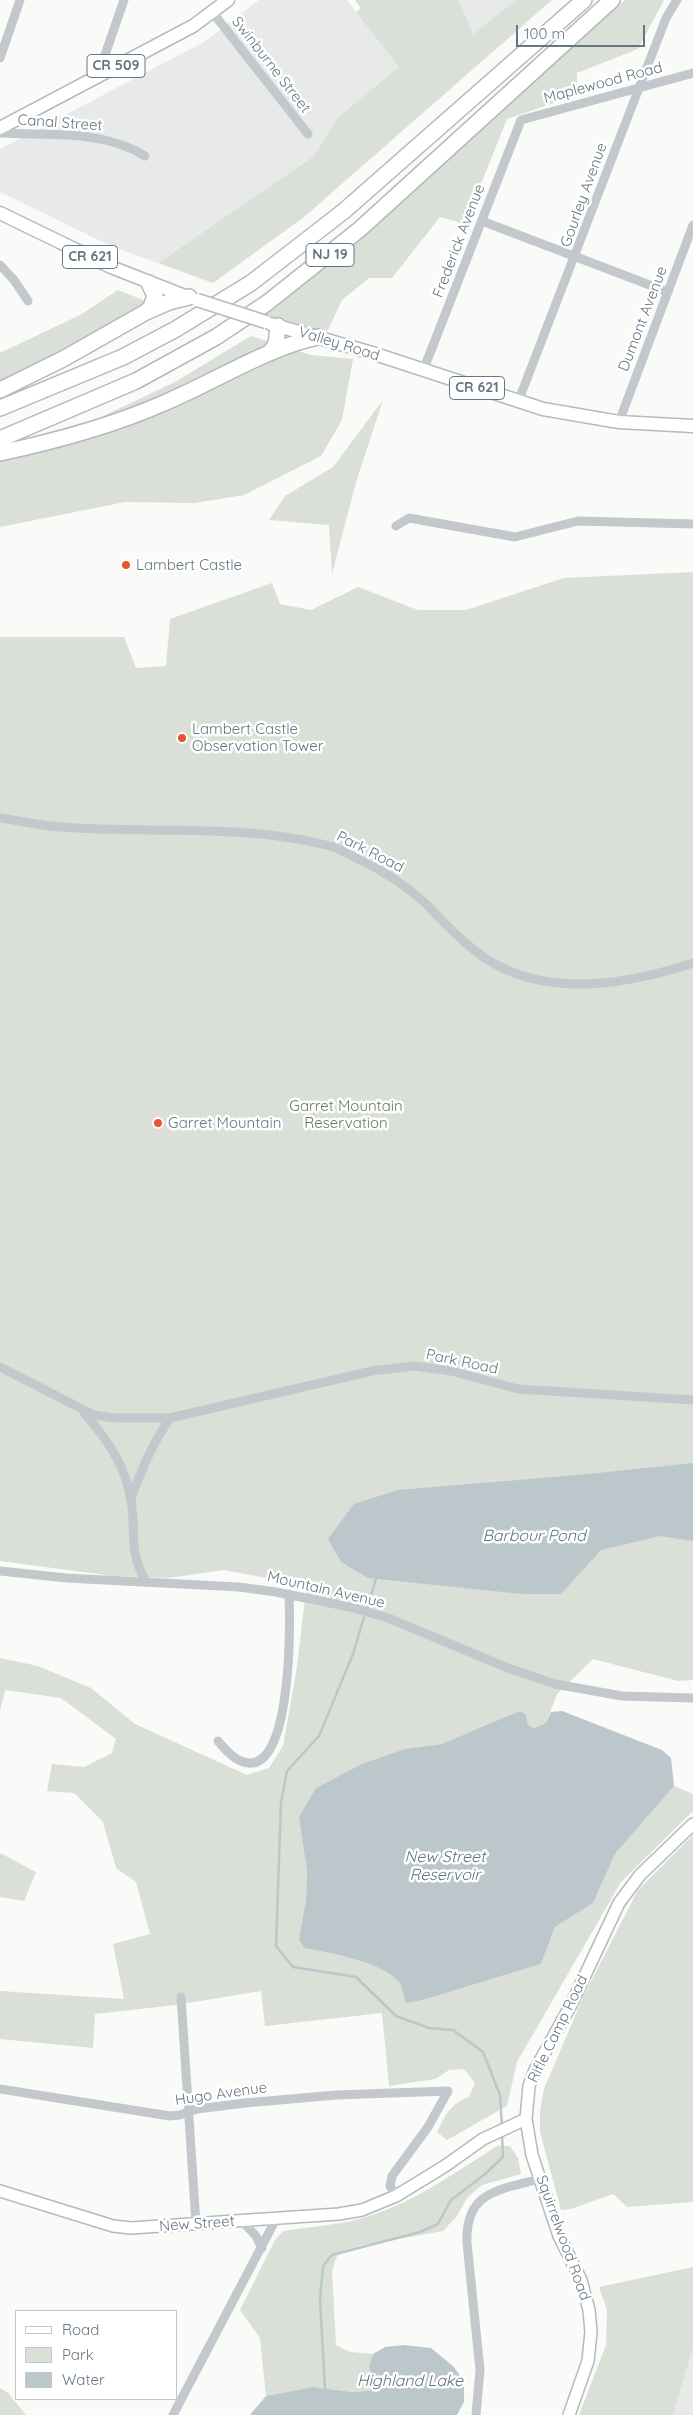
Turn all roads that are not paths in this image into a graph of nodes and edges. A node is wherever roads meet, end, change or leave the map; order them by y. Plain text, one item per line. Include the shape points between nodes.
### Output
1 (20, 0) edge
2 (124, 0) edge
3 (227, 0) edge
4 (584, 0) edge
5 (612, 0) edge
6 (677, 0) edge
7 (213, 13) junction
8 (0, 58) edge
9 (693, 72) edge
10 (98, 75) junction
11 (639, 87) junction
12 (521, 120) joint
13 (0, 128) edge
14 (0, 133) edge
15 (308, 134) dead end
16 (145, 156) dead end
17 (0, 213) edge
18 (482, 221) junction
19 (693, 225) edge
20 (576, 257) junction
21 (0, 265) edge
22 (149, 283) junction
23 (668, 292) junction
24 (193, 299) junction
25 (28, 301) dead end
26 (146, 312) junction
27 (272, 324) junction
28 (318, 337) junction
29 (270, 353) junction
30 (423, 371) junction
31 (0, 390) edge
32 (518, 402) junction
33 (0, 408) edge
34 (619, 422) junction
35 (693, 426) edge
36 (0, 439) edge
37 (0, 453) edge
38 (693, 524) edge
39 (396, 526) dead end
40 (0, 818) edge
41 (693, 964) edge
42 (0, 1367) edge
43 (693, 1400) edge
44 (79, 1407) junction
45 (170, 1418) junction
46 (131, 1499) junction
47 (0, 1571) edge
48 (146, 1582) junction
49 (289, 1594) junction
50 (693, 1698) edge
51 (218, 1741) dead end
52 (693, 1824) edge
53 (181, 1997) dead end
54 (0, 2089) edge
55 (189, 2112) junction
56 (526, 2120) junction
57 (540, 2179) junction
58 (0, 2192) edge
59 (396, 2196) junction
60 (276, 2219) junction
61 (242, 2221) junction
62 (196, 2224) junction
63 (262, 2248) junction
64 (173, 2415) edge
65 (476, 2415) edge
66 (569, 2415) edge

1 - 8 street
2 - 10 street
3 - 7 main road, CR 509
4 - 33 highway, NJ 19 via 351,204 259,277 124,357
5 - 36 highway, NJ 19 via 353,236 267,303 136,382
6 - 11 street, Gourley Avenue via 666,18
7 - 10 main road, CR 509
7 - 15 street, Swinburne Street
9 - 11 street, Maplewood Road
10 - 13 main road, CR 509
11 - 12 street, Maplewood Road
11 - 20 street, Gourley Avenue
12 - 18 street, Frederick Avenue
14 - 16 street, Canal Street via 83,136 122,144
17 - 22 main road, Valley Road / CR 621
18 - 20 street
18 - 30 street, Frederick Avenue
19 - 23 street, Dumont Avenue
20 - 23 street
20 - 32 street, Gourley Avenue
21 - 25 street
22 - 24 main road, Valley Road / CR 621
22 - 26 highway via 155,296
23 - 34 street, Dumont Avenue
24 - 26 highway via 169,302
24 - 27 main road, Valley Road / CR 621, bridge
26 - 31 highway
27 - 28 main road, Valley Road / CR 621
27 - 29 highway via 276,344
28 - 29 highway
28 - 30 main road, Valley Road / CR 621
29 - 37 highway via 120,421
30 - 32 main road, Valley Road / CR 621
32 - 34 main road, Valley Road / CR 621
34 - 35 main road, Valley Road / CR 621
38 - 39 street via 578,521 515,537 409,518
40 - 41 street, Park Road via 60,827 280,835 333,847 395,879 474,950 519,976 584,984 615,983
42 - 44 street, Park Road
43 - 45 street, Park Road via 518,1389 451,1371 414,1366 372,1372
44 - 45 street, Park Road via 94,1415 114,1418
44 - 46 street, Park Road via 110,1447 123,1472
45 - 46 street, Park Road via 144,1463
46 - 48 street, Park Road via 134,1555
47 - 48 street, Mountain Avenue
48 - 49 street, Mountain Avenue via 238,1587
49 - 50 street, Mountain Avenue via 388,1618 555,1684 622,1696
49 - 51 street via 288,1663 275,1741 263,1759 253,1763 239,1761
52 - 56 street, Rifle Camp Road via 640,1874 619,1903 572,2004 535,2070 529,2086
53 - 55 street
54 - 55 street, Hugo Avenue via 159,2116
55 - 59 street, Hugo Avenue via 245,2103 336,2095 448,2090 428,2127 392,2176 390,2186
55 - 62 street
56 - 57 street, Squirrelwood Road
56 - 59 street via 483,2139
57 - 65 street via 484,2197 470,2214 467,2243 480,2370
57 - 66 street, Squirrelwood Road via 559,2236 581,2280 589,2310 588,2361
58 - 62 street, New Street via 113,2226
59 - 60 street, New Street via 362,2210
60 - 61 street, New Street
60 - 63 street
61 - 62 street, New Street
61 - 63 street
63 - 64 street

